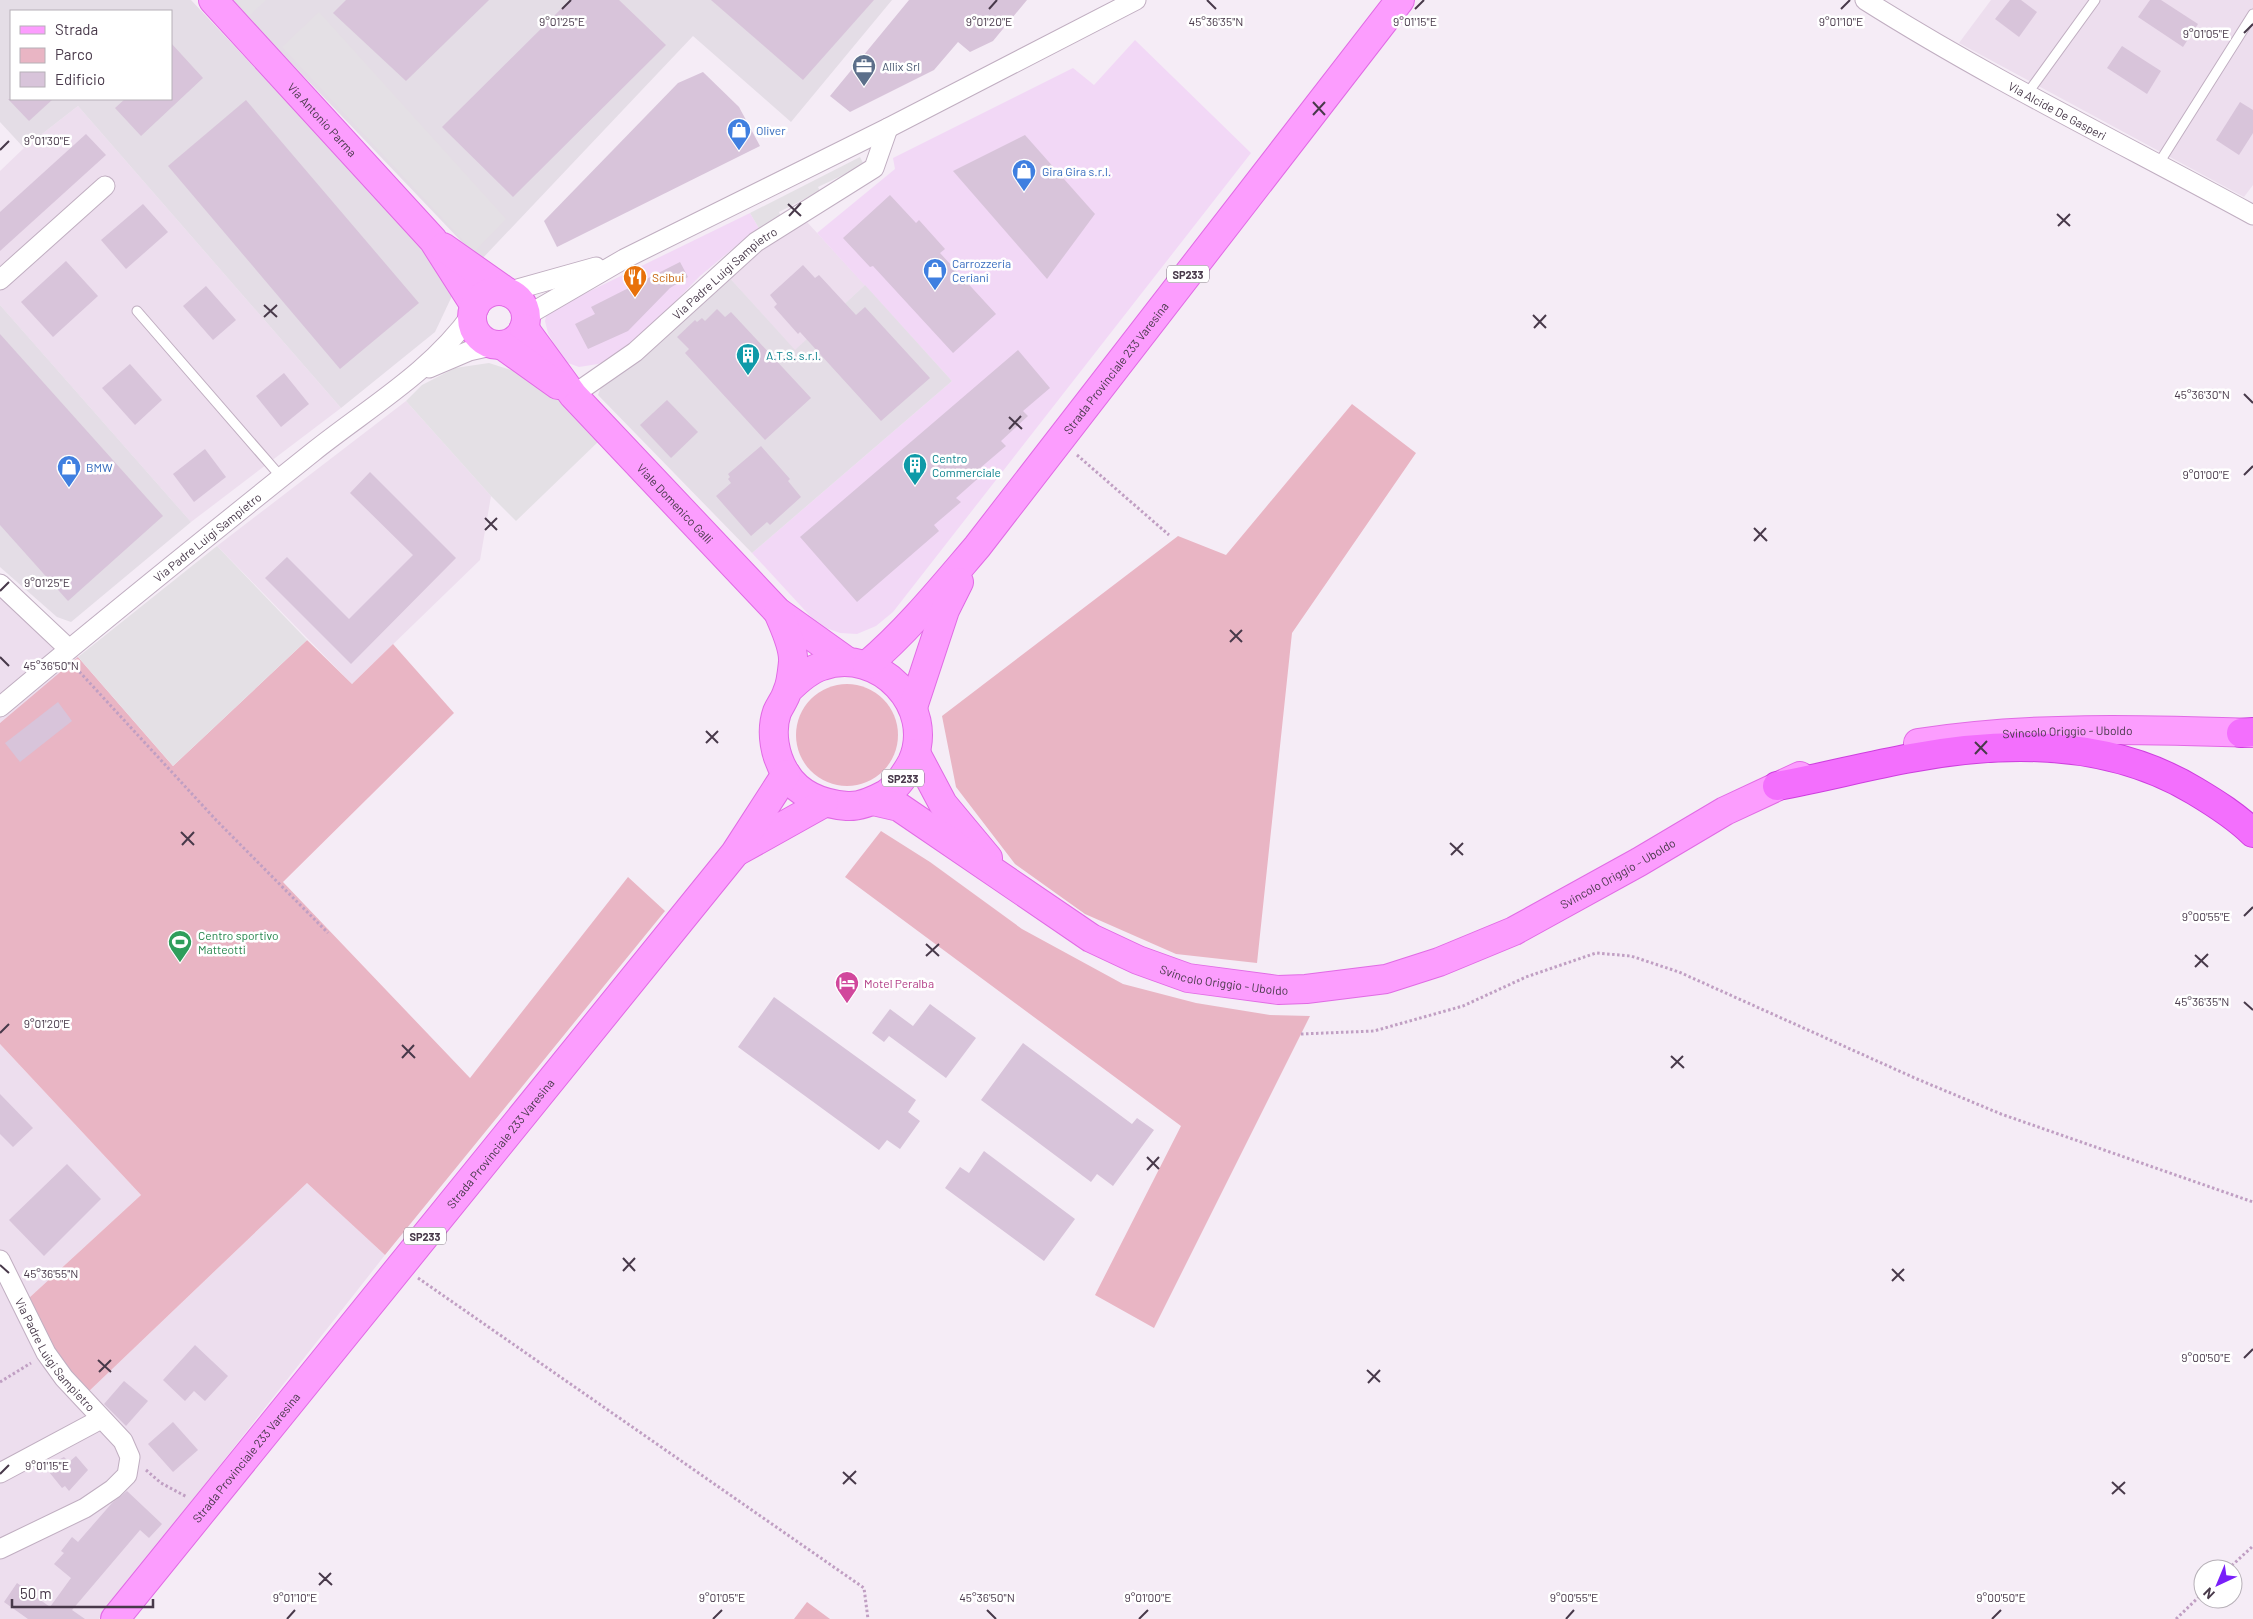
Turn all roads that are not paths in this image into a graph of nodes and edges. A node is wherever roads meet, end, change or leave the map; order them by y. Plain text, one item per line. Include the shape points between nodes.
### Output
1 (213, 0) edge
2 (1400, 0) edge
3 (1865, 0) edge
4 (2095, 0) edge
5 (1128, 4) edge
6 (2253, 14) edge
7 (2027, 94) junction
8 (888, 128) junction
9 (2159, 163) junction
10 (105, 186) dead end
11 (2253, 215) edge
12 (433, 240) junction
13 (624, 259) junction
14 (0, 280) edge
15 (507, 292) junction
16 (474, 310) junction
17 (137, 311) dead end
18 (525, 322) junction
19 (499, 345) junction
20 (419, 372) junction
21 (573, 395) junction
22 (282, 478) junction
23 (977, 547) junction
24 (0, 584) edge
25 (778, 612) junction
26 (69, 649) junction
27 (857, 664) junction
28 (788, 690) junction
29 (0, 707) edge
30 (913, 707) junction
31 (2249, 732) edge
32 (916, 753) junction
33 (786, 774) junction
34 (1777, 786) junction
35 (873, 801) junction
36 (824, 803) junction
37 (2253, 833) edge
38 (735, 853) junction
39 (1005, 879) junction
40 (0, 1260) edge
41 (101, 1419) junction
42 (0, 1473) edge
43 (0, 1549) edge
44 (115, 1619) edge

1 - 12 main road, Via Antonio Parma
2 - 23 main road, Strada Provinciale 233 Varesina / SP233
3 - 7 street, Via Alcide De Gasperi
4 - 7 lane
5 - 8 street
6 - 9 lane
7 - 9 street, Via Alcide De Gasperi
8 - 13 street
8 - 21 street, Via Padre Luigi Sampietro via 874,168 756,242 635,352
9 - 11 street, Via Alcide De Gasperi
10 - 14 street
12 - 15 main road, Via Antonio Parma
12 - 16 main road, Via Antonio Parma
13 - 15 street
13 - 18 street
15 - 16 main road via 485,295
15 - 18 main road via 520,301
16 - 19 main road via 475,331 488,343
16 - 20 street, Via Padre Luigi Sampietro via 458,334
17 - 22 lane
18 - 19 main road via 516,340
18 - 21 main road, Viale Domenico Galli
19 - 20 street, Via Padre Luigi Sampietro via 469,351
19 - 21 main road, Viale Domenico Galli
20 - 22 street, Via Padre Luigi Sampietro
21 - 25 main road, Viale Domenico Galli
22 - 26 street, Via Padre Luigi Sampietro
23 - 27 main road, Strada Provinciale 233 Varesina / SP233 via 908,626
23 - 30 main road, Strada Provinciale 233 Varesina / SP233 via 945,610
24 - 26 street
25 - 27 main road, Viale Domenico Galli
25 - 28 main road, Viale Domenico Galli via 793,660
26 - 29 street, Via Padre Luigi Sampietro
27 - 28 main road, SP233 via 822,666 799,679
27 - 30 main road, SP233 via 880,670 900,686
28 - 33 main road, SP233 via 777,713 774,738
30 - 32 main road, SP233 via 918,729
31 - 34 main road, Svincolo Origgio - Uboldo via 2100,730 1965,736 1858,756
32 - 35 main road, SP233 via 906,775 894,789
32 - 39 main road, Svincolo Origgio - Uboldo via 943,804
33 - 36 main road, SP233 via 802,792
33 - 38 main road, Strada Provinciale 233 Varesina / SP233
34 - 37 highway via 1952,752 2048,747 2099,753 2158,772 2218,805
34 - 39 main road, Svincolo Origgio - Uboldo via 1725,811 1514,931 1439,962 1359,984 1278,990 1188,978 1091,938
35 - 36 main road, SP233 via 849,806
35 - 39 main road, Svincolo Origgio - Uboldo via 898,807
36 - 38 main road, Strada Provinciale 233 Varesina / SP233
38 - 44 main road, Strada Provinciale 233 Varesina / SP233
40 - 41 street, Via Padre Luigi Sampietro via 46,1353
41 - 42 street, Via Padre Luigi Sampietro
41 - 43 street, Via Padre Luigi Sampietro via 123,1441 130,1457 127,1475 112,1490 85,1508

